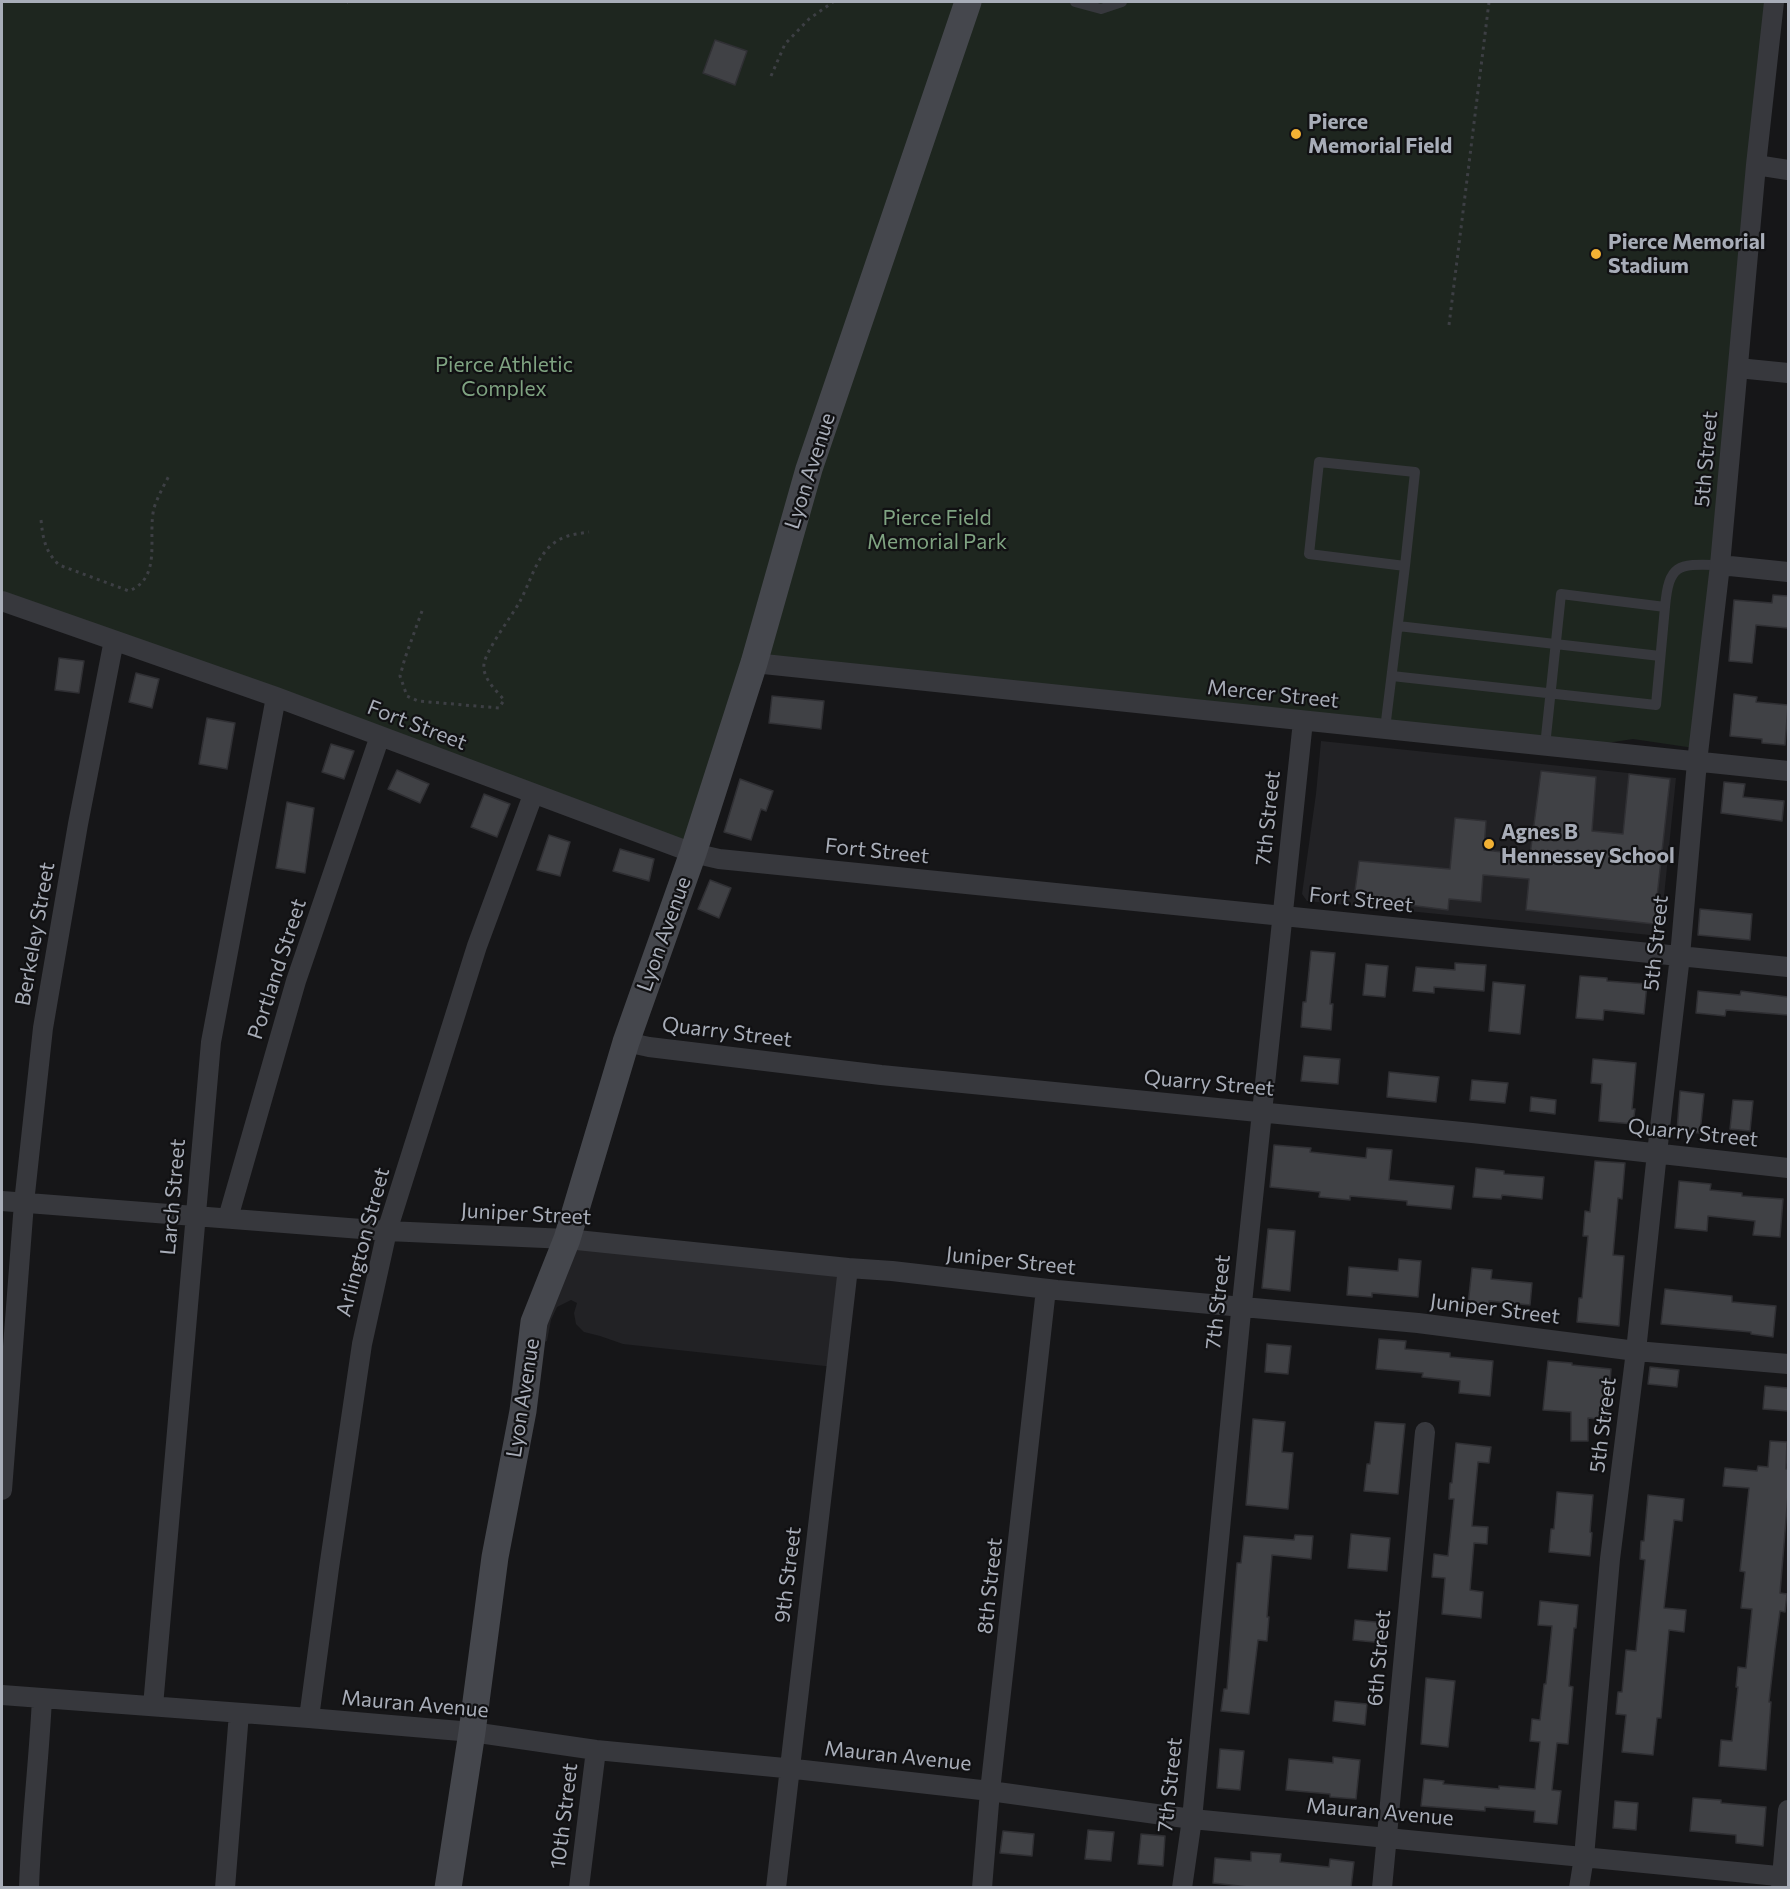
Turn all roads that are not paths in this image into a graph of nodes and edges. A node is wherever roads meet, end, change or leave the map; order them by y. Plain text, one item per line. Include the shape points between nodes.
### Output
1 (969, 2) edge
2 (1074, 2) edge
3 (1122, 2) edge
4 (1774, 2) edge
5 (1756, 165) junction
6 (1788, 170) edge
7 (1738, 368) junction
8 (1788, 373) edge
9 (1720, 565) junction
10 (1405, 566) junction
11 (1788, 572) edge
12 (2, 601) edge
13 (1665, 606) junction
14 (1398, 626) junction
15 (114, 640) junction
16 (1556, 644) junction
17 (1660, 656) junction
18 (754, 663) junction
19 (1392, 676) junction
20 (1551, 693) junction
21 (276, 697) junction
22 (1303, 721) junction
23 (1385, 729) junction
24 (380, 736) junction
25 (1545, 746) junction
26 (1697, 762) junction
27 (1788, 771) edge
28 (533, 795) junction
29 (693, 853) junction
30 (1282, 915) junction
31 (1680, 956) junction
32 (1788, 967) edge
33 (626, 1042) junction
34 (1262, 1112) junction
35 (1657, 1153) junction
36 (1788, 1168) edge
37 (2, 1201) edge
38 (24, 1203) junction
39 (195, 1216) junction
40 (228, 1218) junction
41 (387, 1231) junction
42 (567, 1239) junction
43 (848, 1268) junction
44 (1046, 1289) junction
45 (1242, 1308) junction
46 (1636, 1351) junction
47 (1788, 1364) edge
48 (1425, 1432) dead end
49 (2, 1490) edge
50 (2, 1695) edge
51 (42, 1698) junction
52 (153, 1706) junction
53 (239, 1713) junction
54 (309, 1718) junction
55 (472, 1732) junction
56 (596, 1750) junction
57 (789, 1769) junction
58 (990, 1791) junction
59 (1788, 1810) edge
60 (1192, 1819) junction
61 (1388, 1837) junction
62 (1584, 1857) junction
63 (1784, 1880) edge
64 (28, 1887) edge
65 (225, 1887) edge
66 (448, 1887) edge
67 (579, 1887) edge
68 (776, 1887) edge
69 (982, 1887) edge
70 (1182, 1887) edge
71 (1382, 1887) edge
72 (1580, 1887) edge

1 - 18 street, Lyon Avenue via 809,470
2 - 3 lane via 1101,9
4 - 5 street, 5th Street
5 - 6 street
5 - 7 street, 5th Street
7 - 8 street
7 - 9 street, 5th Street
9 - 11 street
9 - 13 lane via 1680,568 1668,581
9 - 26 street, 5th Street
10 - 10 lane via 1309,554 1318,462 1415,472
10 - 14 lane
12 - 15 street, Fort Street
13 - 16 lane via 1561,594
13 - 17 lane
14 - 16 lane
14 - 19 lane
15 - 21 street, Fort Street
15 - 38 street, Berkeley Street via 43,1028
16 - 17 lane
16 - 20 lane
17 - 20 lane via 1656,705
18 - 22 street, Mercer Street
18 - 29 street, Lyon Avenue
19 - 20 lane
19 - 23 lane
20 - 25 lane
21 - 24 street, Fort Street
21 - 39 street, Larch Street via 211,1042
22 - 23 street, Mercer Street
22 - 30 street, 7th Street
23 - 25 street, Mercer Street
24 - 28 street, Fort Street
24 - 40 street, Portland Street via 296,981
25 - 26 street, Mercer Street
26 - 27 street, Mercer Street
26 - 31 street, 5th Street
28 - 29 street, Fort Street
28 - 41 street, Arlington Street via 477,946
29 - 30 street, Fort Street via 719,859
29 - 33 street, Lyon Avenue
30 - 31 street, Fort Street
30 - 34 street, 7th Street
31 - 32 street, Fort Street
31 - 35 street, 5th Street
33 - 34 street, Quarry Street via 881,1075
33 - 42 street, Lyon Avenue
34 - 35 street, Quarry Street
34 - 45 street, 7th Street
35 - 36 street, Quarry Street
35 - 46 street, 5th Street
37 - 38 street
38 - 39 street
38 - 49 street, Berkeley Street
39 - 40 street, Juniper Street
39 - 52 street, Larch Street
40 - 41 street, Juniper Street
41 - 42 street, Juniper Street
41 - 54 street, Arlington Street via 362,1344
42 - 43 street, Juniper Street
42 - 55 street, Lyon Avenue via 534,1322 523,1411 495,1557
43 - 44 street, Juniper Street
43 - 57 street, 9th Street
44 - 45 street, Juniper Street
44 - 58 street, 8th Street
45 - 46 street, Juniper Street via 1418,1323
45 - 60 street, 7th Street
46 - 47 street, Juniper Street
46 - 62 street, 5th Street via 1610,1559
48 - 61 street, 6th Street
50 - 51 street, Mauran Avenue
51 - 52 street, Mauran Avenue
51 - 64 street
52 - 53 street, Mauran Avenue
53 - 54 street, Mauran Avenue
53 - 65 street
54 - 55 street, Mauran Avenue
55 - 56 street, Mauran Avenue
55 - 66 street, Lyon Avenue
56 - 57 street, Mauran Avenue
56 - 67 street, 10th Street
57 - 58 street, Mauran Avenue
57 - 68 street, 9th Street
58 - 60 street, Mauran Avenue
58 - 69 street, 8th Street
59 - 63 street
60 - 61 street, Mauran Avenue
60 - 70 street, 7th Street
61 - 62 street, Mauran Avenue
61 - 71 street, 6th Street
62 - 63 street, Mauran Avenue
62 - 72 street, 5th Street

